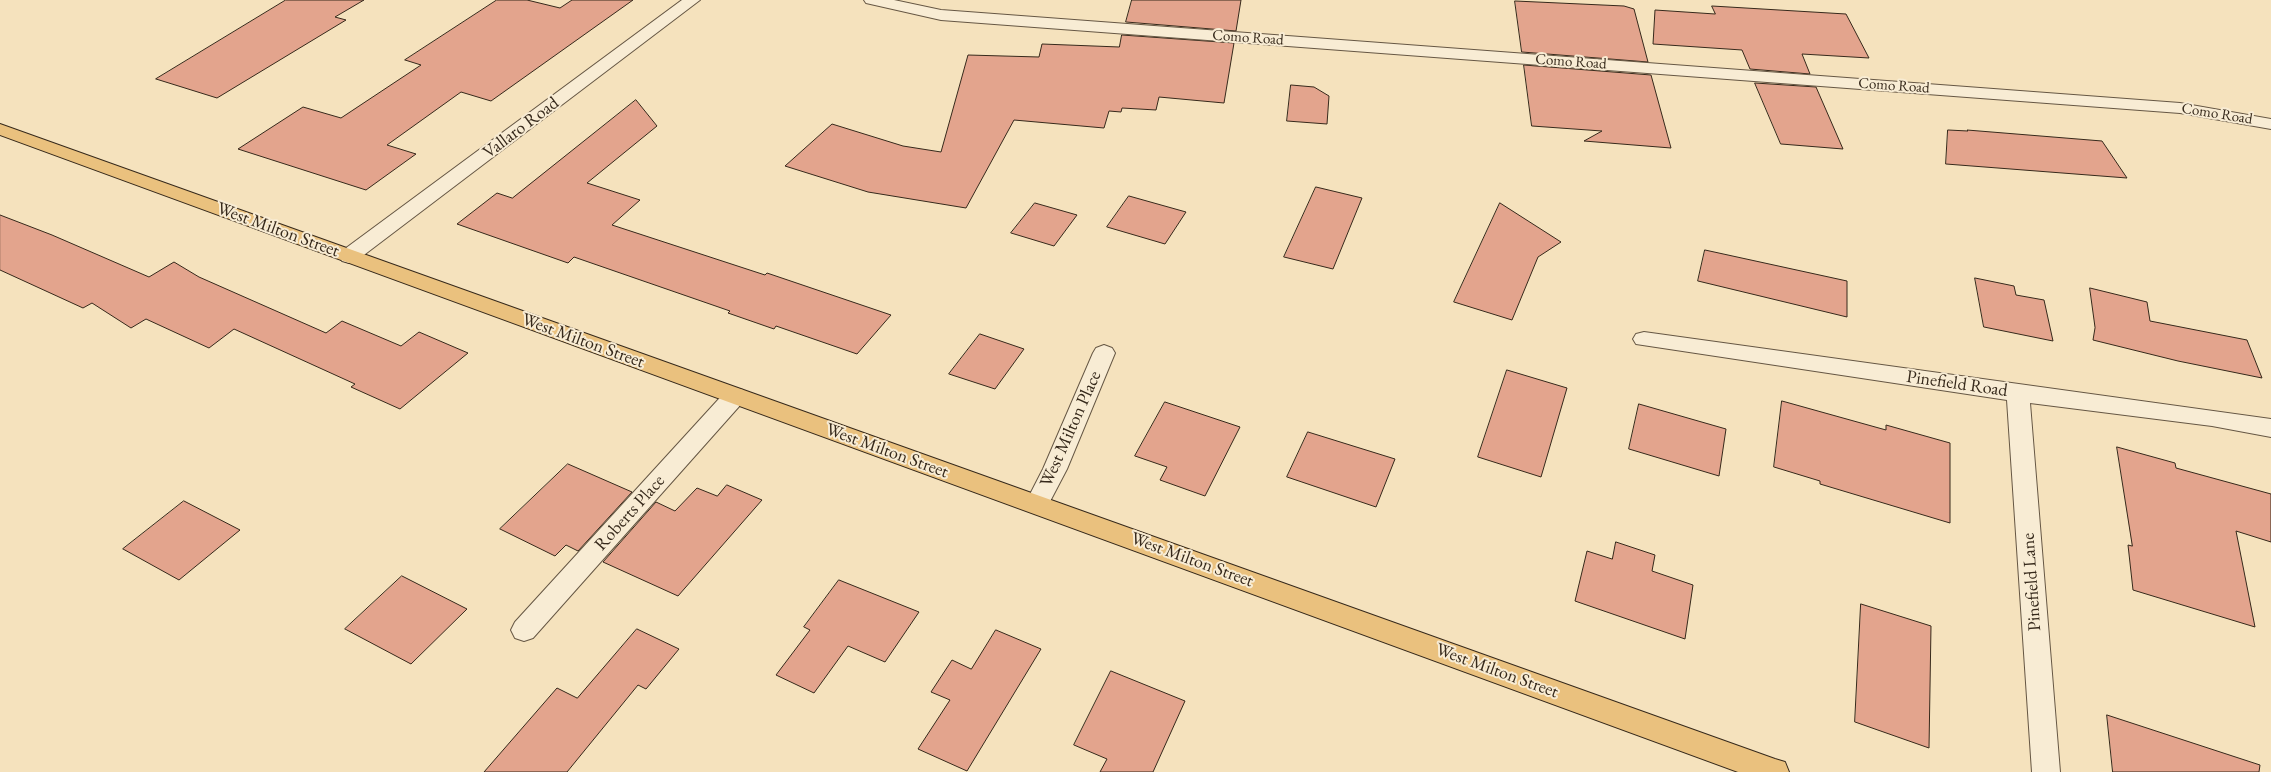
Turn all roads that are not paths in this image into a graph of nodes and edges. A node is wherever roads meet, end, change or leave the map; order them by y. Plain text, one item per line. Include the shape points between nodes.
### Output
1 (692, 0) edge
2 (872, 0) edge
3 (2271, 124) edge
4 (0, 129) edge
5 (349, 256) junction
6 (1644, 339) dead end
7 (1104, 353) dead end
8 (2018, 393) junction
9 (735, 396) junction
10 (2271, 428) edge
11 (1037, 504) junction
12 (524, 630) dead end
13 (1775, 772) edge
14 (2046, 772) edge

1 - 5 street, Vallaro Road
2 - 3 street, Como Road via 941,15 2180,108
4 - 5 main road, West Milton Street
5 - 9 main road, West Milton Street
6 - 8 street, Pinefield Road
7 - 11 street, West Milton Place via 1055,469
8 - 10 street, Pinefield Road
8 - 14 street, Pinefield Lane
9 - 11 main road, West Milton Street
9 - 12 street, Roberts Place
11 - 13 main road, West Milton Street

